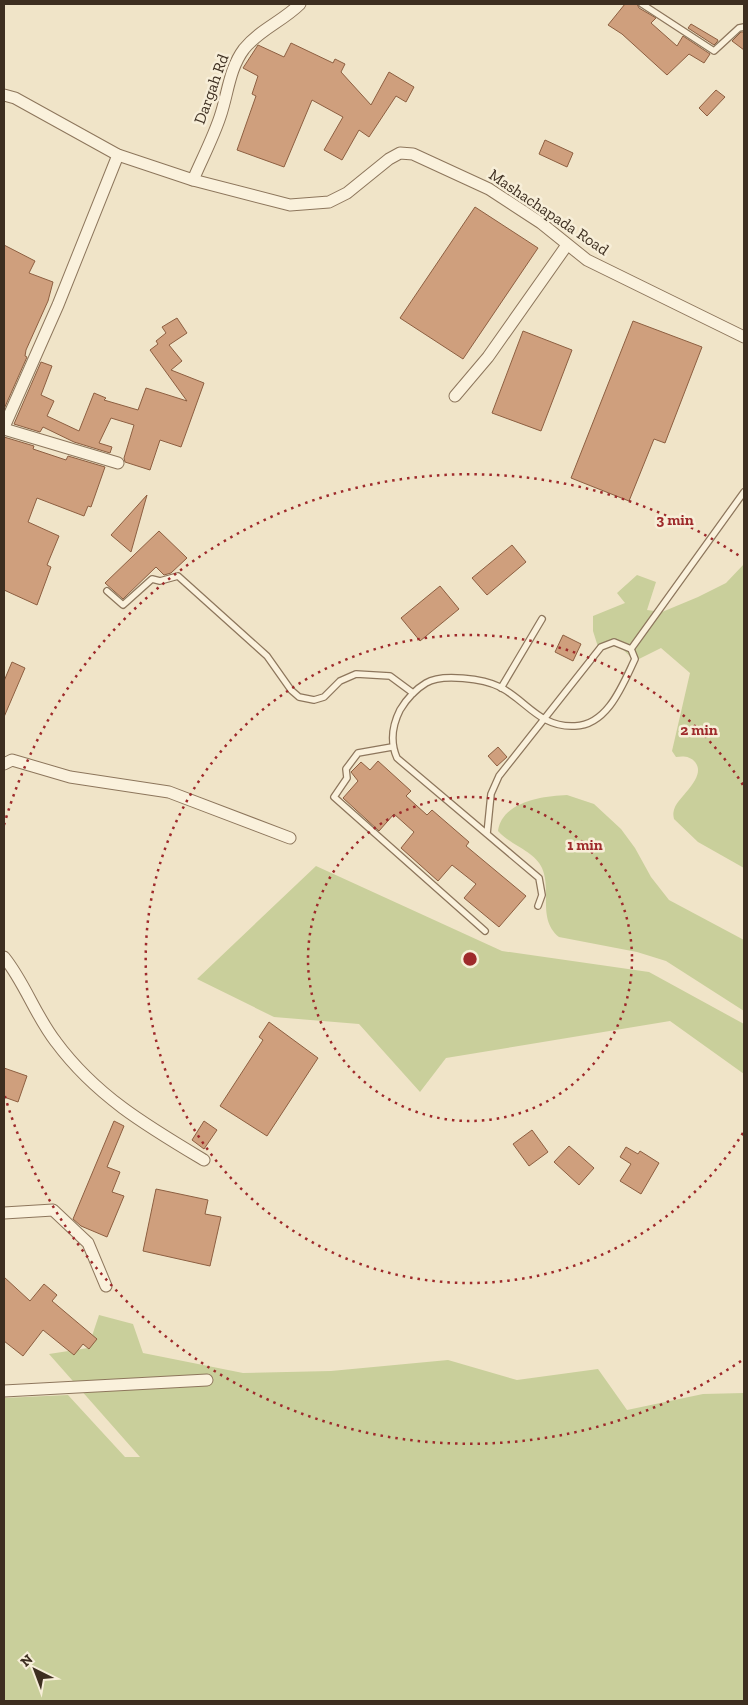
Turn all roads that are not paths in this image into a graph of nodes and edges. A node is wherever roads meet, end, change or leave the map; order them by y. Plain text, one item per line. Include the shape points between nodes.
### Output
1 (300, 4) edge
2 (642, 4) edge
3 (744, 27) edge
4 (4, 95) edge
5 (118, 155) junction
6 (193, 180) junction
7 (567, 245) junction
8 (744, 338) edge
9 (455, 396) dead end
10 (4, 428) edge
11 (118, 463) dead end
12 (744, 492) edge
13 (106, 591) dead end
14 (542, 619) dead end
15 (631, 649) junction
16 (501, 688) junction
17 (413, 693) junction
18 (543, 720) junction
19 (392, 747) junction
20 (4, 764) edge
21 (487, 834) junction
22 (290, 838) dead end
23 (538, 906) dead end
24 (485, 931) dead end
25 (4, 957) edge
26 (204, 1160) dead end
27 (4, 1212) edge
28 (106, 1286) dead end
29 (207, 1380) dead end
30 (4, 1391) edge

1 - 6 street, Dargah Rd via 256,36 244,49 228,82 220,117
2 - 3 lane via 714,50
4 - 5 street, Mashachapada Road
5 - 6 street, Mashachapada Road
5 - 10 street
6 - 7 street, Mashachapada Road via 290,206 329,202 347,193 389,159 400,153 413,154 489,189 541,223
7 - 8 street, Mashachapada Road via 587,260
7 - 9 street via 488,357
10 - 11 street
12 - 15 lane
13 - 17 lane via 123,605 152,579 160,581 178,576 266,656 291,690 305,699 324,697 340,681 356,674 390,676
14 - 16 lane
15 - 18 lane via 614,642 601,647
15 - 18 lane via 635,659 613,701 602,714 590,723 574,726
16 - 17 lane via 487,682 451,677 427,682
16 - 18 lane
17 - 19 lane via 400,711 393,730
18 - 21 lane via 498,776 491,794
19 - 21 lane via 397,758
19 - 24 lane via 358,754 346,769 347,778 334,797
20 - 22 street via 12,760 70,776 169,792
21 - 23 lane via 539,878 542,895
25 - 26 street via 38,1016 77,1069 132,1116
27 - 28 street via 53,1210 88,1243
29 - 30 street

